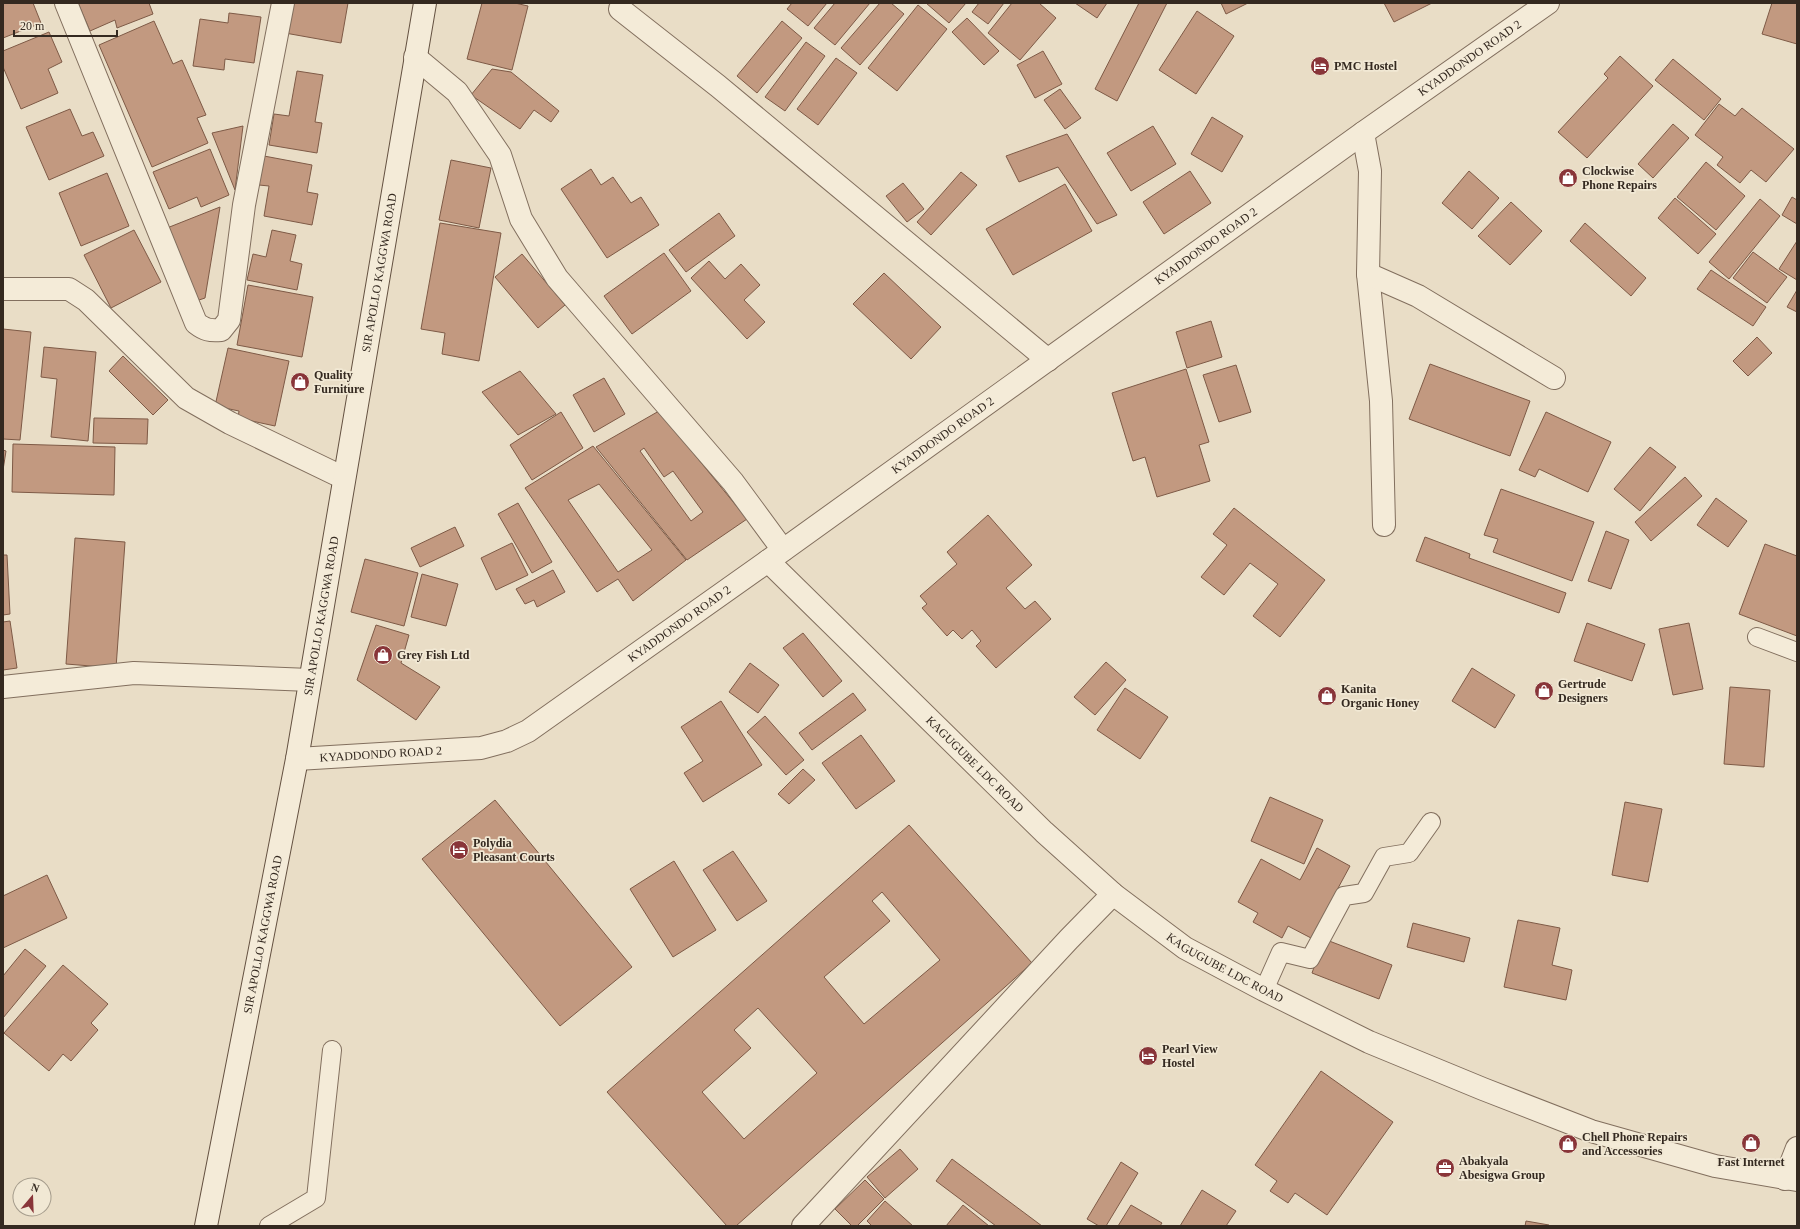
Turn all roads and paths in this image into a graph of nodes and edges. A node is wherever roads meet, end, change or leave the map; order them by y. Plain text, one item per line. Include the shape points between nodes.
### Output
1 (66, 3) edge
2 (283, 3) edge
3 (425, 3) edge
4 (1548, 3) edge
5 (620, 9) dead end
6 (415, 57) junction
7 (1363, 133) junction
8 (1368, 274) junction
9 (3, 289) edge
10 (1048, 360) junction
11 (1554, 378) dead end
12 (344, 478) junction
13 (1384, 525) dead end
14 (776, 556) junction
15 (1757, 637) dead end
16 (1797, 652) edge
17 (310, 680) junction
18 (3, 687) edge
19 (297, 759) junction
20 (1431, 822) dead end
21 (1113, 894) junction
22 (1264, 990) junction
23 (332, 1050) dead end
24 (1797, 1148) edge
25 (1791, 1180) edge
26 (206, 1226) edge
27 (269, 1226) edge
28 (803, 1226) edge

1 - 2 street via 196,323 204,330 212,331 221,330 229,320 244,205
3 - 6 street, SIR APOLLO KAGGWA ROAD
4 - 7 street, KYADDONDO ROAD 2
5 - 10 street via 730,95
6 - 12 street, SIR APOLLO KAGGWA ROAD
6 - 14 street, KAGUGUBE LDC ROAD via 456,92 500,155 521,218 557,278 733,482
7 - 8 street via 1370,171
7 - 10 street, KYADDONDO ROAD 2
8 - 11 street via 1418,296
8 - 13 street via 1381,401
9 - 12 street via 69,289 86,300 186,398 230,423
10 - 14 street, KYADDONDO ROAD 2
12 - 17 street, SIR APOLLO KAGGWA ROAD
14 - 19 street, KYADDONDO ROAD 2 via 528,731 507,741 481,748
14 - 21 street, KAGUGUBE LDC ROAD via 1044,832
15 - 16 lane
17 - 18 street via 134,673
17 - 19 street, SIR APOLLO KAGGWA ROAD
19 - 26 street, SIR APOLLO KAGGWA ROAD
20 - 22 lane via 1409,853 1384,856 1364,893 1344,896 1310,959 1281,952
21 - 22 street, KAGUGUBE LDC ROAD via 1185,948
21 - 28 street via 1068,939
22 - 25 street, KAGUGUBE LDC ROAD via 1370,1042 1591,1131 1715,1166
23 - 27 lane via 316,1198
24 - 25 street

